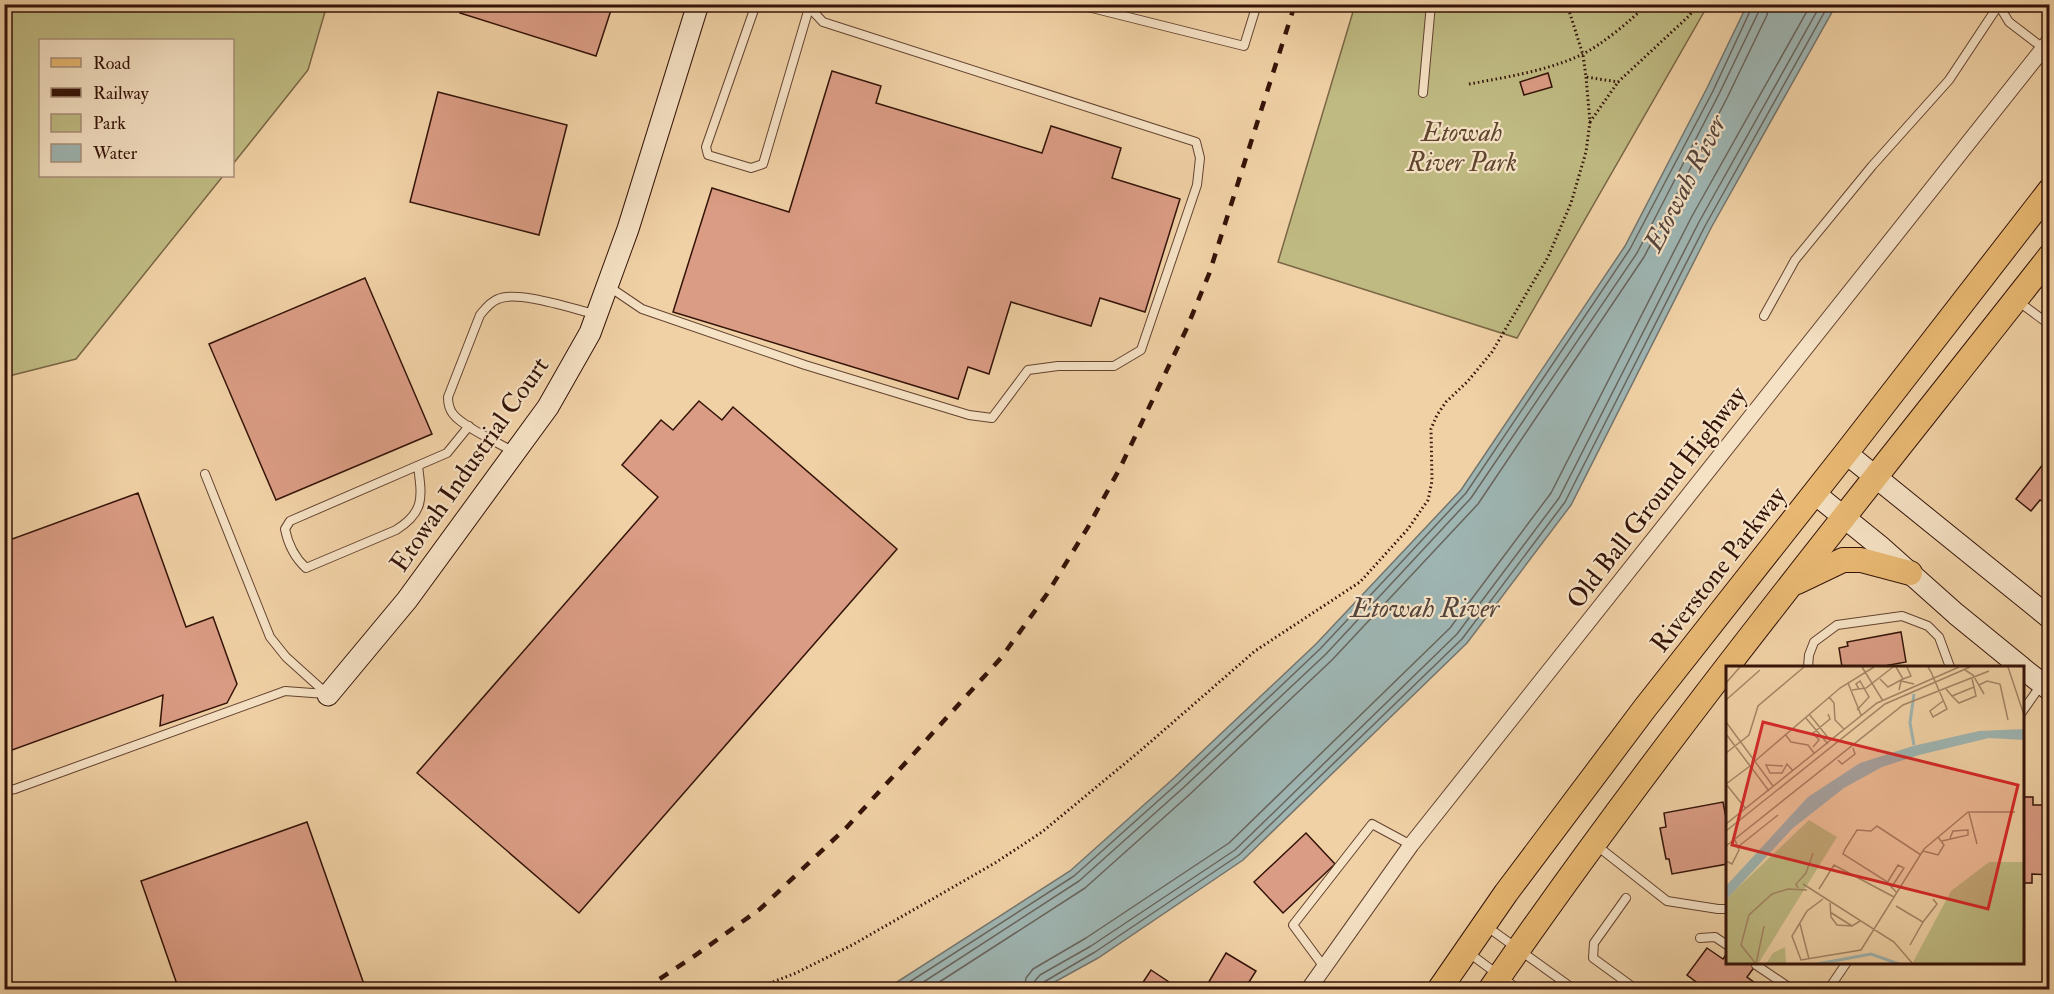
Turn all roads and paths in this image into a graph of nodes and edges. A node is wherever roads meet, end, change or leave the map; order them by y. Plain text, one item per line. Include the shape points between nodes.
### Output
1 (698, 4) edge
2 (756, 4) edge
3 (1076, 4) edge
4 (1257, 4) edge
5 (1431, 4) edge
6 (1567, 4) edge
7 (1647, 4) edge
8 (1696, 4) edge
9 (1998, 5) edge
10 (808, 6) edge
11 (2046, 44) edge
12 (1583, 55) junction
13 (1586, 77) junction
14 (1618, 82) junction
15 (1469, 84) dead end
16 (1423, 93) dead end
17 (1590, 122) junction
18 (2049, 190) edge
19 (2049, 256) edge
20 (608, 285) junction
21 (2016, 299) junction
22 (597, 314) junction
23 (1764, 316) dead end
24 (2049, 325) edge
25 (469, 426) junction
26 (515, 453) junction
27 (1846, 453) junction
28 (418, 466) junction
29 (205, 474) dead end
30 (1876, 477) junction
31 (1814, 493) junction
32 (1844, 517) junction
33 (1910, 573) junction
34 (1790, 586) junction
35 (2049, 618) edge
36 (1730, 666) edge
37 (1808, 666) edge
38 (1950, 666) edge
39 (2020, 666) edge
40 (2024, 670) edge
41 (1726, 671) edge
42 (2046, 687) edge
43 (328, 695) junction
44 (2024, 710) edge
45 (4, 791) edge
46 (1593, 843) junction
47 (1411, 845) junction
48 (1626, 898) dead end
49 (1726, 909) edge
50 (1484, 925) junction
51 (1700, 938) dead end
52 (1726, 944) edge
53 (1518, 949) junction
54 (1466, 951) junction
55 (1847, 964) edge
56 (1756, 965) dead end
57 (1324, 967) junction
58 (1495, 982) edge
59 (752, 990) edge
60 (1308, 990) edge
61 (1439, 990) edge
62 (1520, 990) edge
63 (1575, 990) edge
64 (1637, 990) edge
65 (1793, 990) edge
66 (1828, 990) edge

1 - 20 street, Etowah Industrial Court
2 - 10 lane via 706,147 708,155 751,168 763,164
3 - 4 lane via 1244,46
5 - 16 lane
6 - 12 path
7 - 12 path via 1633,19
8 - 14 path via 1690,15
9 - 11 lane via 2009,22
9 - 23 lane via 1949,80 1795,260
10 - 20 lane via 823,22 1196,142 1200,158 1197,185 1141,350 1114,366 1028,370 992,418 969,415 805,365 642,309
11 - 47 street, Old Ball Ground Highway
12 - 13 path
12 - 15 path via 1521,75
13 - 14 path
13 - 17 path
14 - 17 path
17 - 59 path via 1571,203 1548,257 1492,352 1437,415 1431,429 1432,481 1428,500 1408,529 1360,582 1255,651 1050,825 995,863 854,944
18 - 27 main road, Riverstone Parkway
19 - 21 main road
20 - 22 street, Etowah Industrial Court
21 - 24 lane
21 - 30 main road
22 - 25 lane via 520,296 498,298 489,304 480,315 448,397 453,415
22 - 26 street, Etowah Industrial Court via 548,407
25 - 26 lane
25 - 28 lane via 447,453
26 - 43 street, Etowah Industrial Court via 407,600
27 - 30 street
27 - 31 main road, Riverstone Parkway
28 - 28 lane via 290,520 285,529 287,541 297,560 306,568 409,522 420,502
29 - 43 lane via 270,637
30 - 32 main road
30 - 35 street
31 - 32 street
31 - 50 main road, Riverstone Parkway via 1638,717
32 - 33 street
32 - 34 main road
33 - 34 main road via 1861,560 1843,560
33 - 39 street
34 - 36 main road
37 - 38 lane via 1814,642 1837,625 1902,616 1928,626 1939,637
40 - 42 street
41 - 46 main road
42 - 44 lane
43 - 45 lane via 285,691
46 - 49 lane via 1667,901
46 - 53 main road
47 - 57 street, Old Ball Ground Highway
47 - 57 lane via 1372,824 1293,925
48 - 64 lane via 1593,943 1593,958
50 - 53 lane
50 - 54 main road, Riverstone Parkway
51 - 52 lane via 1715,937
53 - 58 main road
53 - 63 lane
54 - 58 lane
54 - 61 main road, Riverstone Parkway
55 - 66 lane
56 - 65 lane
57 - 60 street, Old Ball Ground Highway
58 - 62 lane

